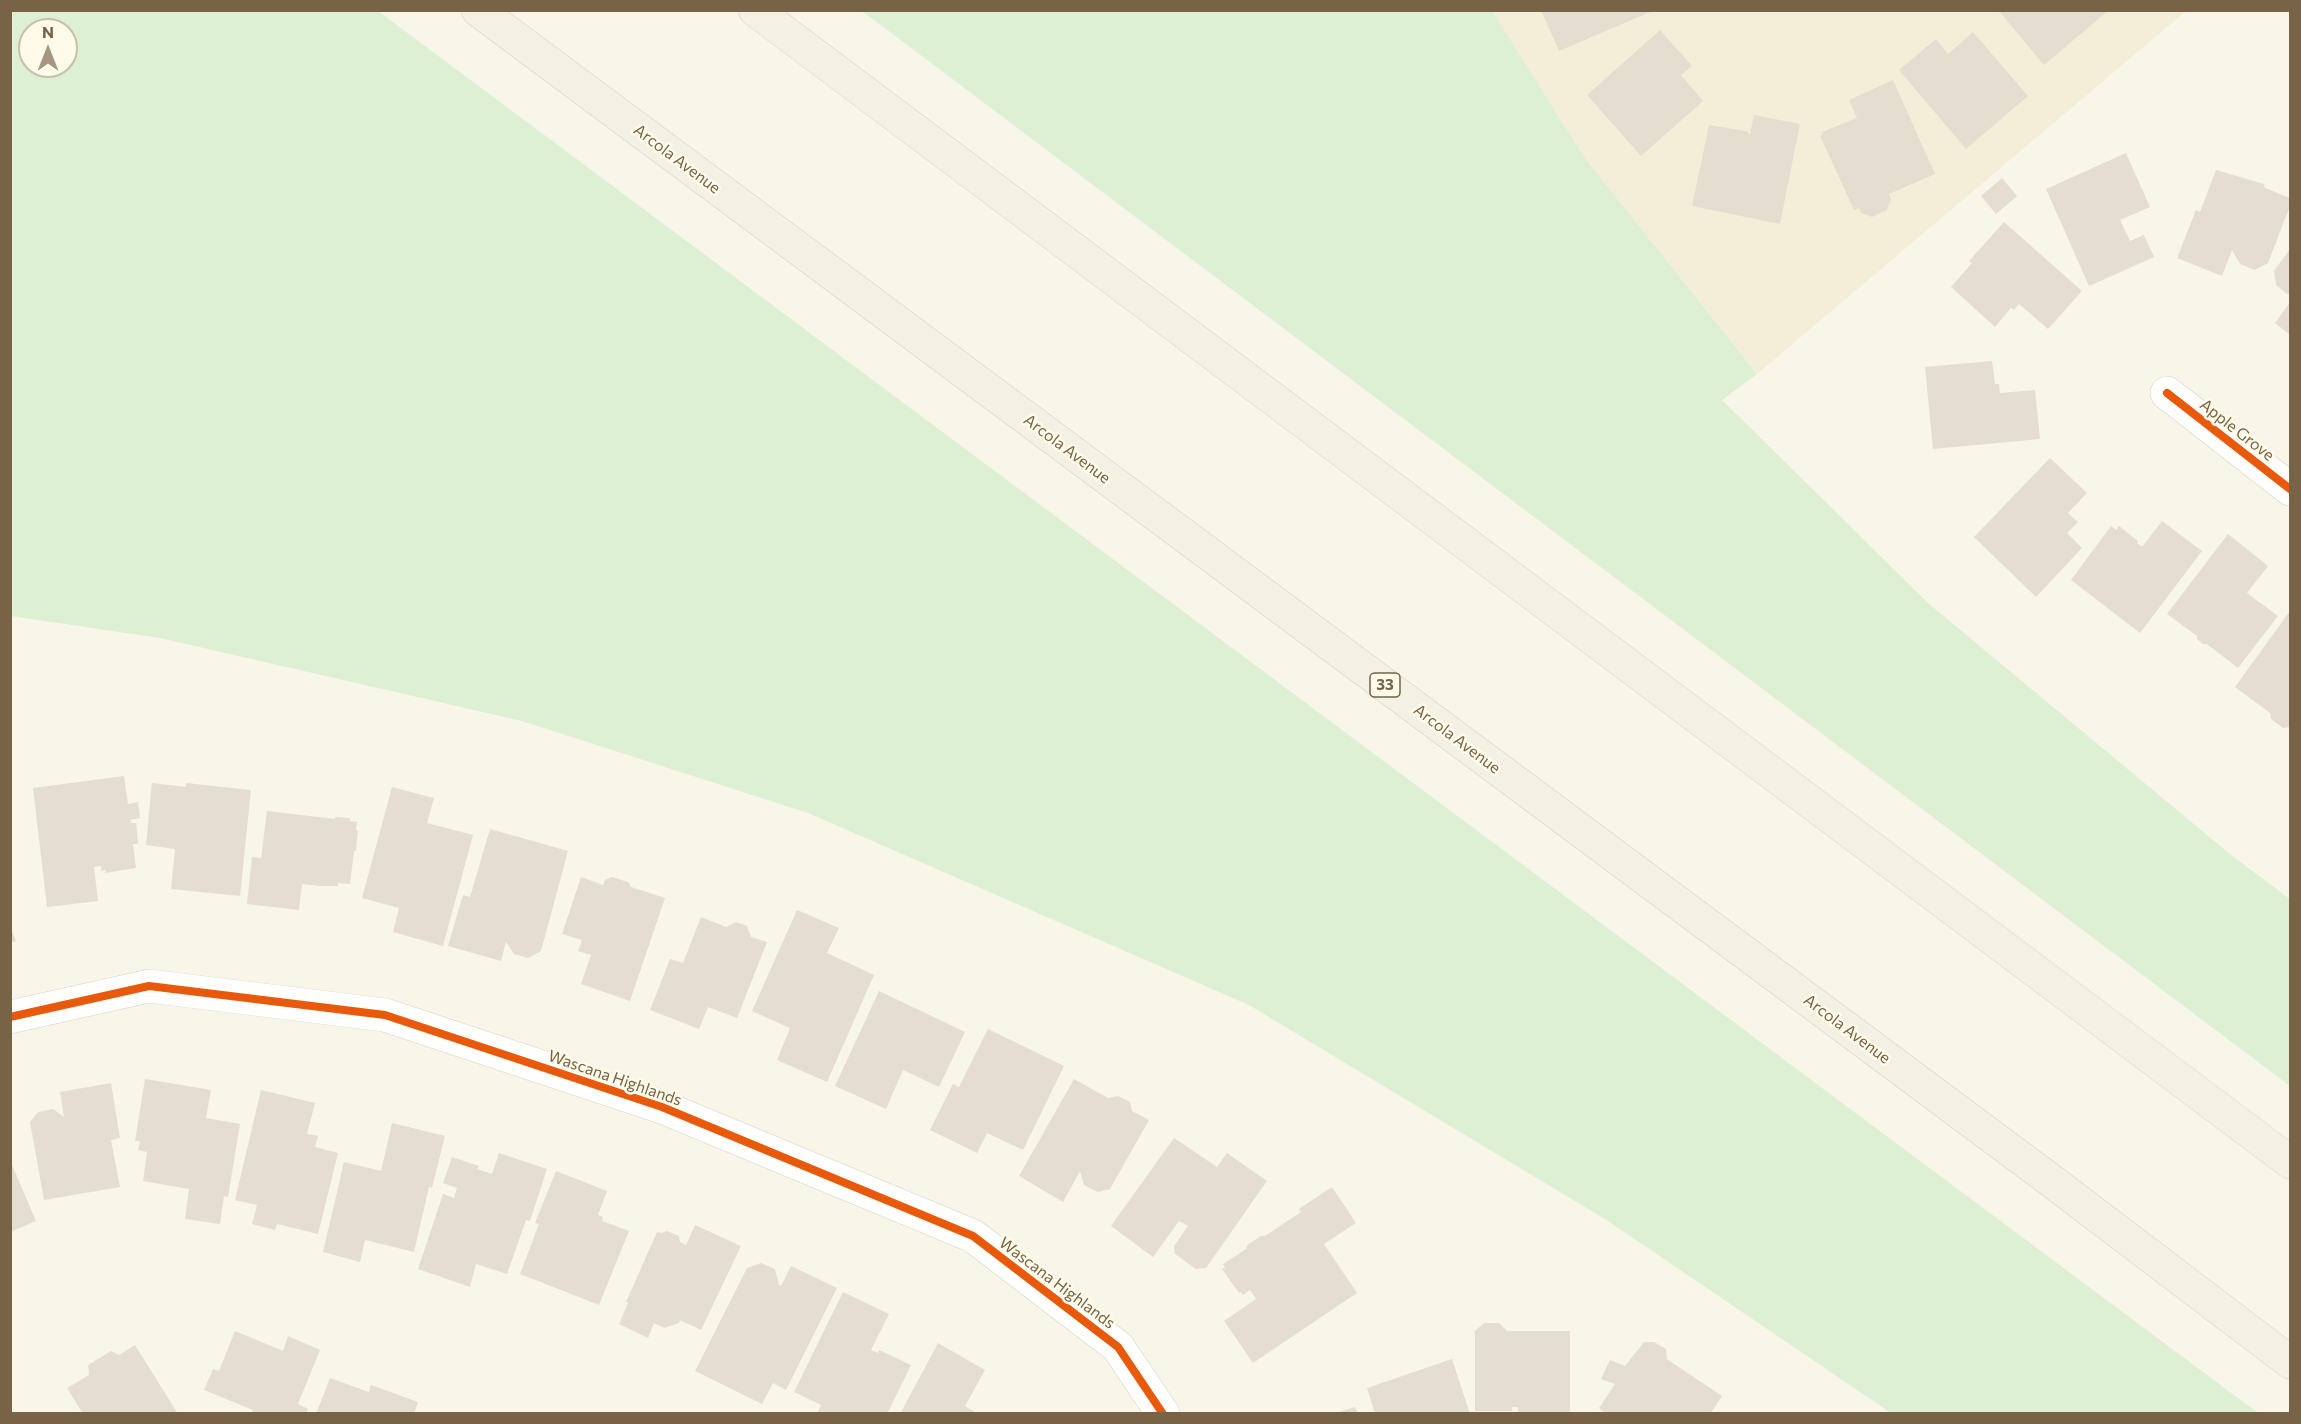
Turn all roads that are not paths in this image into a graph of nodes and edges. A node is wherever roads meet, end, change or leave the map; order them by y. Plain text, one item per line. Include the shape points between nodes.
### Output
1 (478, 10) edge
2 (755, 10) edge
3 (2167, 393) dead end
4 (2290, 489) edge
5 (10, 1017) edge
6 (2290, 1161) edge
7 (2290, 1362) edge
8 (1163, 1413) edge

1 - 7 main road, Arcola Avenue / 33
2 - 6 main road
3 - 4 street, Apple Grove
5 - 8 street, Wascana Highlands via 149,987 385,1015 662,1107 973,1236 1118,1347

